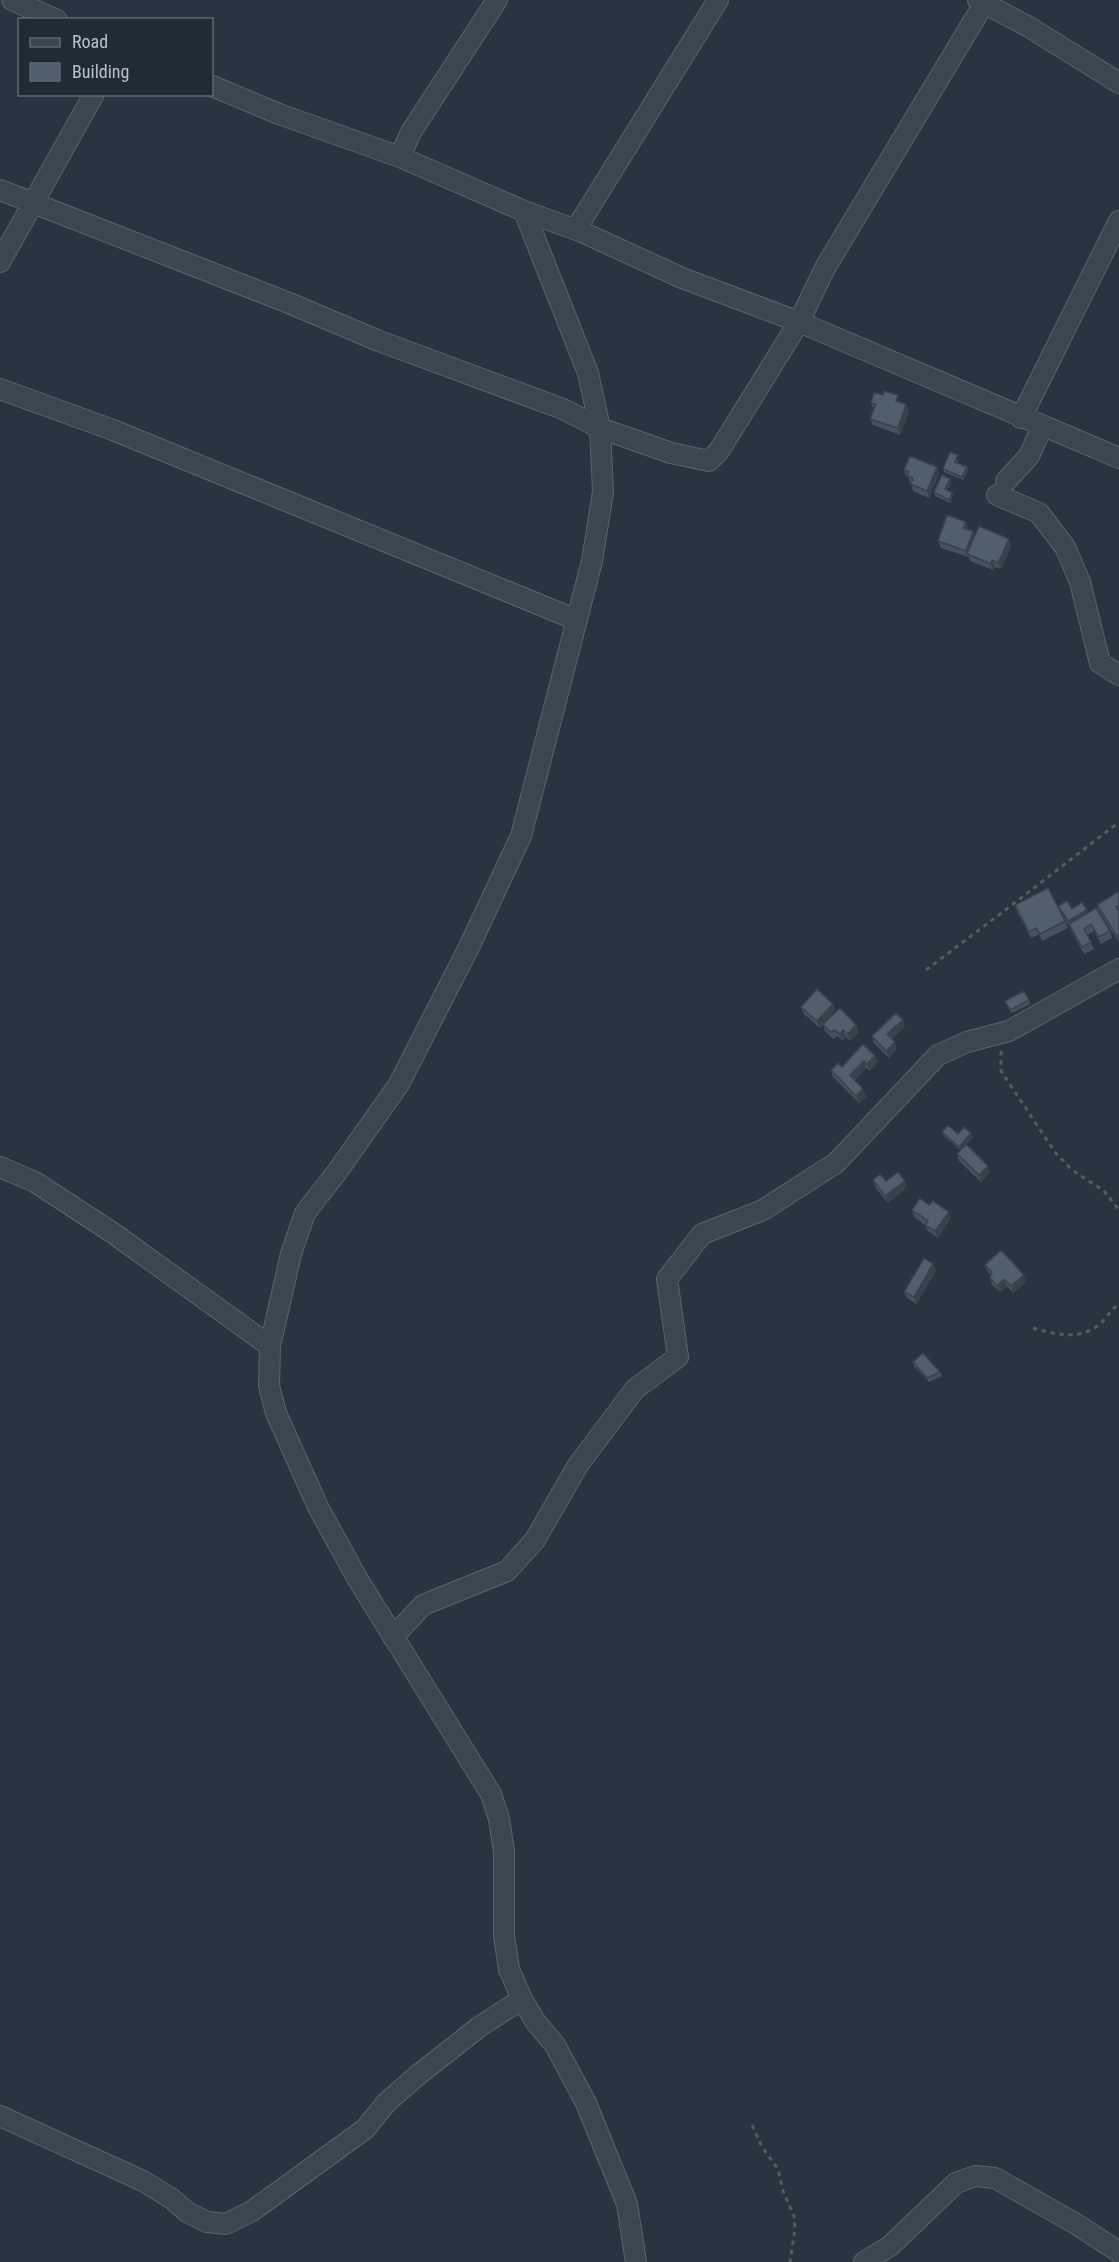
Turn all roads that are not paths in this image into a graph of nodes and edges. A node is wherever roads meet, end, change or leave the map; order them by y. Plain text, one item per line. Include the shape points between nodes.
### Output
1 (12, 0) edge
2 (497, 0) edge
3 (718, 0) edge
4 (983, 1) edge
5 (52, 18) edge
6 (1119, 83) edge
7 (213, 86) edge
8 (93, 96) edge
9 (400, 157) junction
10 (0, 190) edge
11 (35, 203) junction
12 (524, 211) junction
13 (1119, 221) edge
14 (576, 230) junction
15 (0, 262) edge
16 (799, 322) junction
17 (0, 389) edge
18 (1022, 418) junction
19 (1042, 427) junction
20 (600, 428) junction
21 (1119, 458) edge
22 (577, 620) junction
23 (1119, 675) edge
24 (1119, 969) edge
25 (0, 1167) edge
26 (270, 1346) junction
27 (393, 1637) junction
28 (522, 1999) junction
29 (0, 2116) edge
30 (1119, 2252) edge
31 (636, 2262) edge
32 (864, 2262) edge

1 - 5 street
2 - 9 street via 411,132
3 - 14 street
4 - 6 street
4 - 16 street via 825,268
7 - 9 street
8 - 11 street
9 - 12 street
10 - 11 street
11 - 15 street
11 - 20 street via 380,341 563,409
12 - 14 street
12 - 20 street via 588,373
13 - 18 street
14 - 16 street via 682,278
16 - 18 street
16 - 20 street via 709,461 671,453
17 - 22 street via 113,430
18 - 19 street
19 - 21 street
19 - 23 street via 1029,456 1002,488 1039,513 1065,547 1080,582 1100,663
20 - 22 street via 603,492
22 - 26 street via 521,836 399,1084 305,1213 291,1254
24 - 27 street via 1009,1031 966,1042 938,1055 836,1163 763,1210 702,1234 667,1279 678,1357 635,1389 578,1465 535,1540 507,1571 423,1605
25 - 26 street via 35,1182 113,1233
26 - 27 street via 269,1386 276,1413 318,1507
27 - 28 street via 491,1794 504,1851 504,1936 509,1969
28 - 29 street via 418,2075 387,2102 365,2129 252,2211 226,2224 207,2222 143,2181
28 - 31 street via 555,2045 586,2103 627,2204
30 - 32 street via 995,2178 975,2176 956,2183 890,2246

